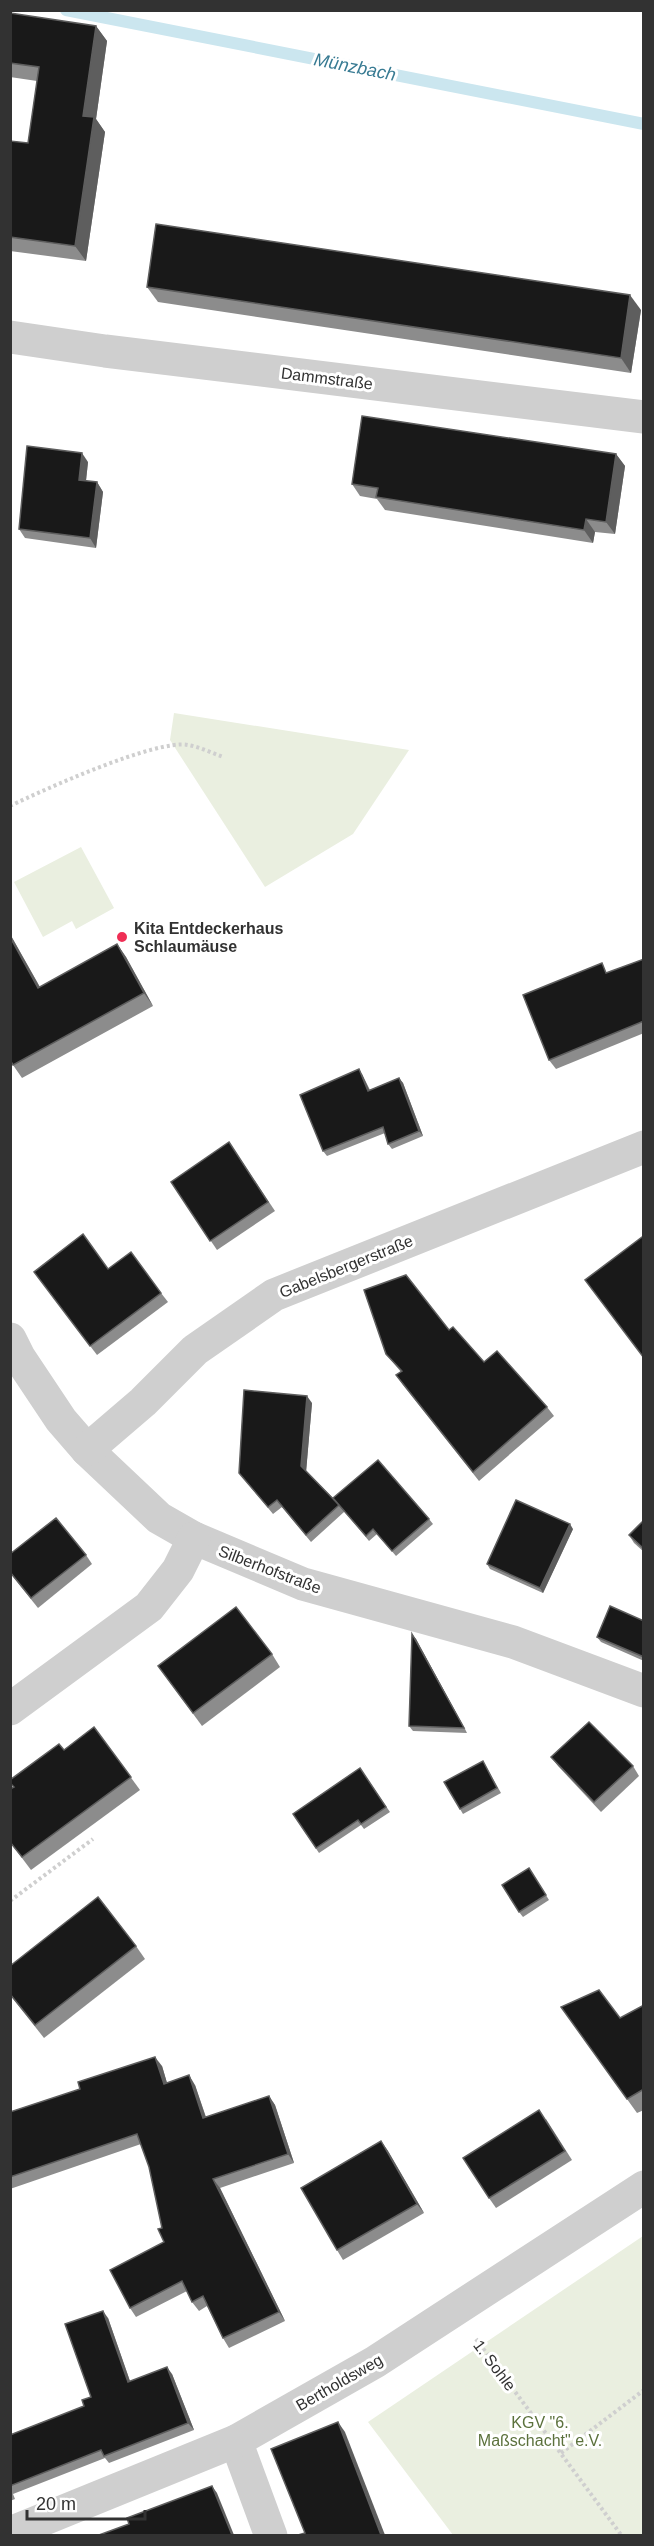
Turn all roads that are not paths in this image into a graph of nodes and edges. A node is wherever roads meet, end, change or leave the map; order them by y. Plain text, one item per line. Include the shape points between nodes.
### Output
1 (10, 337) edge
2 (644, 417) edge
3 (644, 1147) edge
4 (10, 1339) edge
5 (87, 1450) junction
6 (194, 1538) junction
7 (644, 1691) edge
8 (10, 1709) edge
9 (644, 2187) edge
10 (236, 2441) junction
11 (10, 2533) edge
12 (271, 2535) edge

1 - 2 street, Dammstraße
3 - 5 street, Gabelsbergerstraße via 274,1295 195,1350
4 - 5 street, Silberhofstraße via 61,1420
5 - 6 street, Silberhofstraße via 159,1518
6 - 7 street, Silberhofstraße via 303,1584 513,1642
6 - 8 street via 166,1587 149,1607
9 - 10 street, Bertholdsweg via 375,2362
10 - 11 street, Bertholdsweg
10 - 12 street

